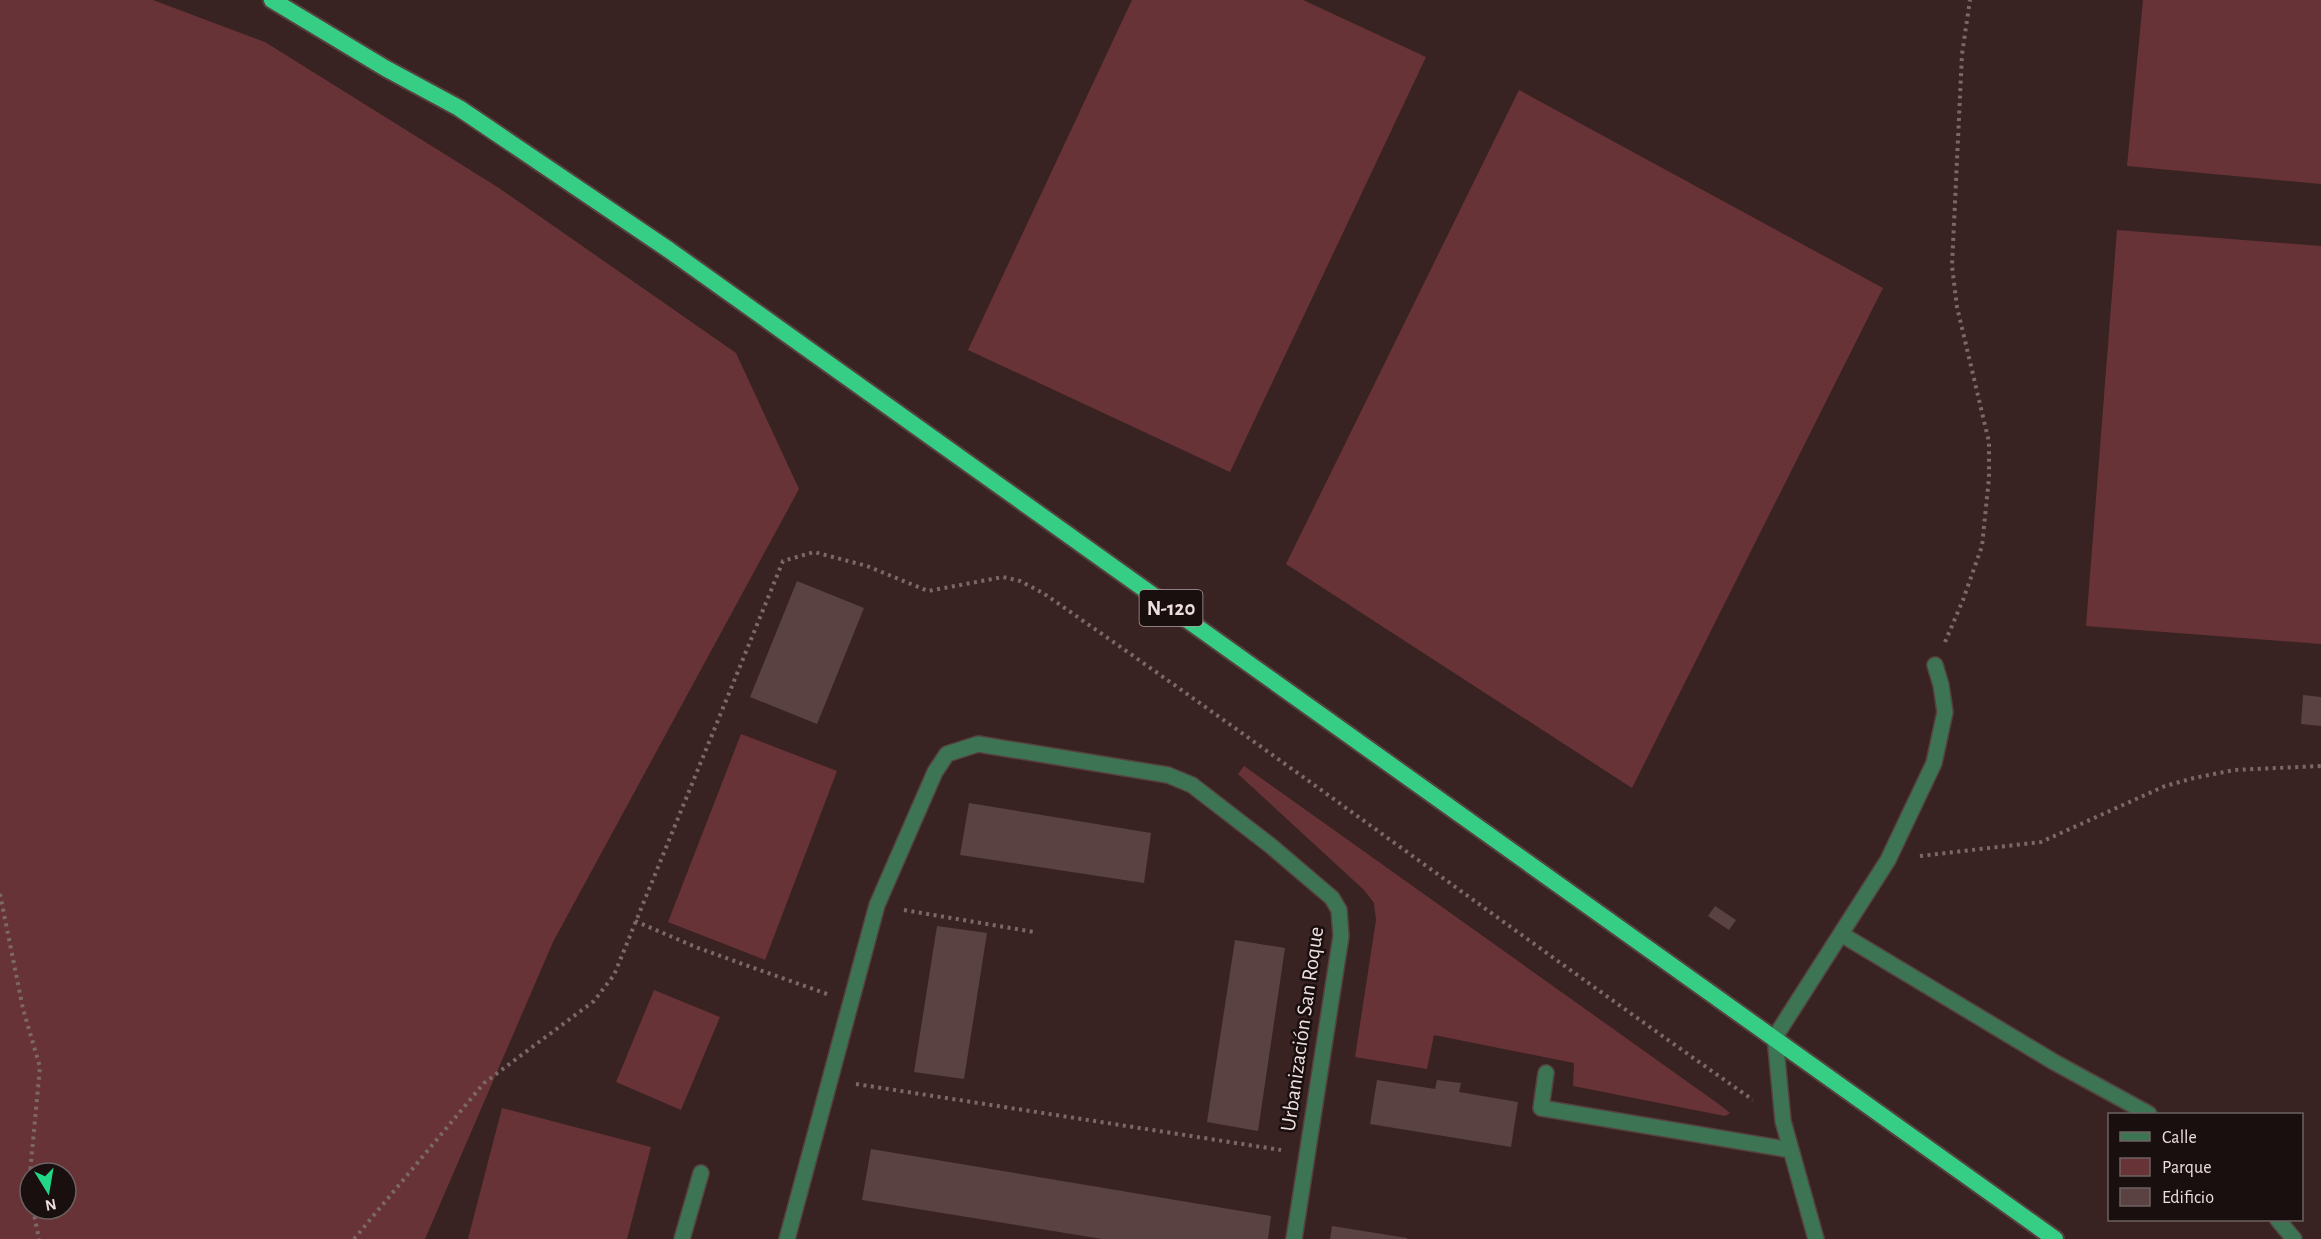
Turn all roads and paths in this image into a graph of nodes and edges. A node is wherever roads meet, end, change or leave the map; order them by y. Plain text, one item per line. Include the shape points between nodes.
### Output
1 (272, 0) edge
2 (1970, 0) edge
3 (1935, 665) joint
4 (2321, 766) edge
5 (1888, 860) junction
6 (0, 894) edge
7 (877, 905) junction
8 (635, 921) junction
9 (1034, 933) dead end
10 (1841, 934) junction
11 (850, 1002) junction
12 (1775, 1037) junction
13 (1545, 1073) dead end
14 (828, 1080) junction
15 (2147, 1113) edge
16 (1783, 1120) junction
17 (1791, 1150) junction
18 (1308, 1154) junction
19 (31, 1161) edge
20 (701, 1173) dead end
21 (35, 1221) edge
22 (2279, 1221) edge
23 (39, 1239) edge
24 (354, 1239) edge
25 (682, 1239) edge
26 (787, 1239) edge
27 (1294, 1239) edge
28 (1816, 1239) edge
29 (2055, 1239) edge
30 (2294, 1239) edge

1 - 12 highway, N-120 via 459,108 669,250
2 - 3 path via 1962,54 1952,266 1957,307 1989,442 1989,478 1982,546 1964,600
3 - 5 street via 1945,712 1934,763
4 - 5 path via 2234,770 2194,778 2165,786 2041,842
5 - 10 street
6 - 19 path via 39,1066
7 - 9 path
7 - 11 street, Urbanización San Roque
7 - 18 street, Urbanización San Roque via 935,772 947,754 978,744 1167,775 1192,785 1271,846 1332,898 1339,910 1337,974
8 - 11 path via 698,948
8 - 16 path via 783,561 814,552 867,566 928,591 1003,577 1043,593 1194,697
8 - 24 path via 614,975 594,1001 484,1083
10 - 12 street
10 - 15 street
11 - 14 street, Urbanización San Roque
12 - 16 street
12 - 29 highway, N-120
13 - 17 street via 1541,1108
14 - 18 path, Urbanización San Roque
14 - 26 street, Urbanización San Roque
16 - 17 street
17 - 28 street
18 - 27 street, Urbanización San Roque
20 - 25 street
21 - 23 path
22 - 30 street

